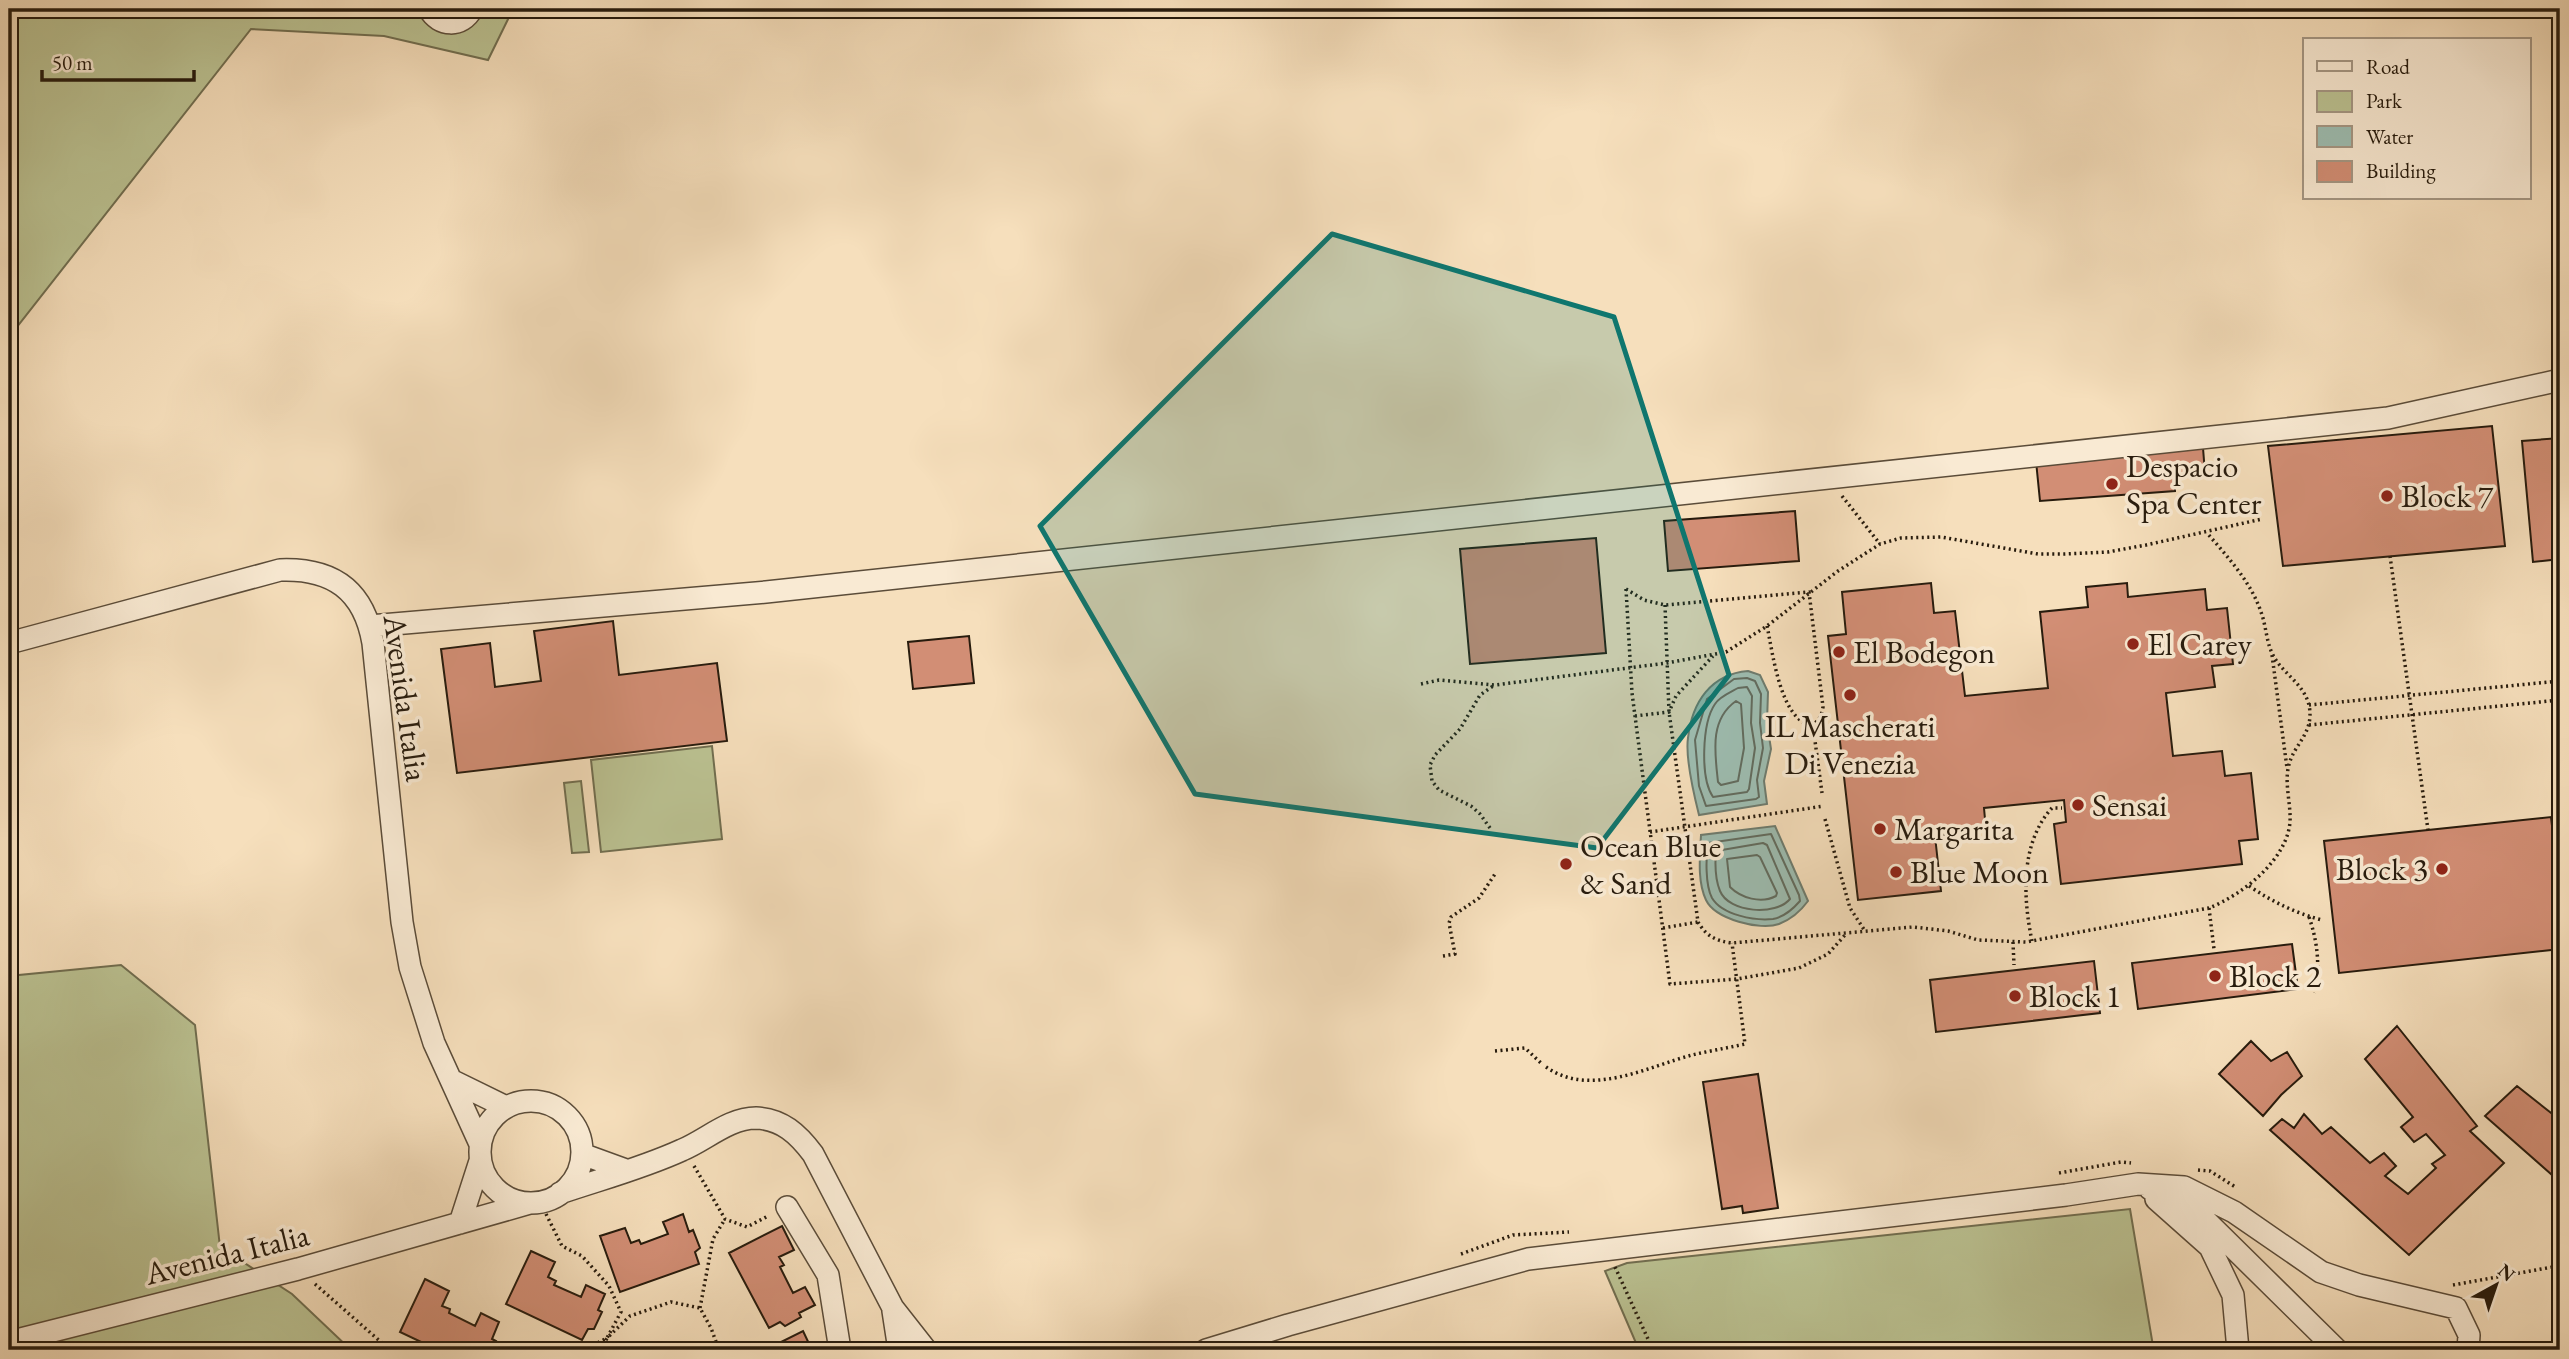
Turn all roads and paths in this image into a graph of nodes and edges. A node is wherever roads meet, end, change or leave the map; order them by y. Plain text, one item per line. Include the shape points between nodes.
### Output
1 (429, 9) edge
2 (472, 9) edge
3 (2560, 380) edge
4 (1828, 478) junction
5 (2262, 519) dead end
6 (2207, 533) junction
7 (1880, 544) junction
8 (2390, 556) dead end
9 (1809, 592) junction
10 (1665, 605) junction
11 (370, 626) junction
12 (1767, 626) junction
13 (9, 643) edge
14 (2272, 652) junction
15 (1713, 656) junction
16 (1667, 663) junction
17 (1632, 667) junction
18 (2560, 681) edge
19 (1421, 684) dead end
20 (1495, 685) junction
21 (2408, 696) junction
22 (2560, 700) edge
23 (2308, 705) junction
24 (1669, 712) junction
25 (2410, 715) junction
26 (1635, 716) junction
27 (2309, 725) junction
28 (1813, 726) junction
29 (2287, 771) junction
30 (1822, 793) dead end
31 (1824, 806) dead end
32 (2062, 808) dead end
33 (1825, 819) dead end
34 (1685, 827) junction
35 (1490, 828) dead end
36 (2428, 830) dead end
37 (1650, 832) junction
38 (1494, 874) dead end
39 (2249, 886) junction
40 (2209, 908) junction
41 (2309, 917) junction
42 (2322, 920) dead end
43 (1698, 922) junction
44 (1663, 928) junction
45 (1865, 931) junction
46 (1846, 934) junction
47 (2032, 941) junction
48 (2013, 942) junction
49 (1732, 943) junction
50 (2214, 949) dead end
51 (1443, 956) dead end
52 (2014, 965) dead end
53 (1737, 979) junction
54 (2315, 993) dead end
55 (1495, 1051) dead end
56 (453, 1082) junction
57 (506, 1107) junction
58 (684, 1150) junction
59 (480, 1153) junction
60 (582, 1154) junction
61 (626, 1170) junction
62 (2138, 1184) junction
63 (560, 1194) junction
64 (534, 1202) junction
65 (787, 1207) joint
66 (725, 1219) junction
67 (460, 1223) junction
68 (1607, 1250) junction
69 (298, 1269) junction
70 (700, 1308) junction
71 (893, 1308) junction
72 (607, 1338) junction
73 (9, 1342) edge
74 (390, 1350) edge
75 (584, 1350) edge
76 (601, 1350) edge
77 (719, 1350) edge
78 (840, 1350) edge
79 (899, 1350) edge
80 (926, 1350) edge
81 (1206, 1350) edge
82 (1653, 1350) edge
83 (2238, 1350) edge
84 (2337, 1350) edge
85 (2468, 1350) edge

1 - 2 street via 436,19 450,24 465,19
3 - 4 street via 2388,418
4 - 7 path
4 - 11 street via 780,590
5 - 6 path
6 - 7 path via 2108,552 2065,554 2038,554 1941,537 1901,538
6 - 14 path via 2249,588 2261,611
7 - 9 path
8 - 21 path
9 - 10 path
9 - 12 path
9 - 28 path via 1823,707
10 - 16 path
10 - 17 path via 1626,589
11 - 13 street, Avenida Italia via 362,608 337,581 303,569 280,570
11 - 56 street, Avenida Italia via 408,956 434,1043
12 - 15 path
12 - 28 path via 1787,702 1801,723
14 - 23 path via 2299,685
14 - 29 path
15 - 16 path
15 - 24 path via 1676,696
16 - 17 path
16 - 24 path
17 - 20 path
17 - 26 path
18 - 21 path
19 - 20 path via 1439,680
20 - 35 path via 1480,695 1460,730 1430,765 1432,781 1439,790 1471,806
21 - 23 path
21 - 25 path
22 - 25 path
23 - 27 path
24 - 26 path
24 - 34 path
25 - 27 path
25 - 36 path
26 - 37 path
27 - 29 path
28 - 30 path
29 - 39 path via 2289,832 2282,848
31 - 34 path
32 - 47 path via 2052,808 2041,820 2030,849 2026,883
33 - 45 path via 1850,908
34 - 37 path
34 - 43 path
37 - 44 path
38 - 51 path via 1479,898 1451,917 1455,954
39 - 40 path
39 - 41 path
40 - 47 path
40 - 50 path
41 - 42 path
41 - 54 path via 2318,947
43 - 44 path
43 - 49 path via 1710,937
44 - 53 path via 1670,984
45 - 46 path
45 - 48 path via 1913,927
46 - 49 path
46 - 53 path via 1812,964
47 - 48 path
48 - 52 path
49 - 53 path
53 - 55 path via 1745,1044 1601,1079 1567,1078 1525,1048
56 - 57 street
56 - 59 street, Avenida Italia
57 - 59 street via 485,1128
57 - 60 street via 528,1101 564,1113 574,1125
58 - 61 street
58 - 66 path
58 - 71 street via 729,1124 753,1118 786,1126 813,1154
59 - 64 street via 486,1178 498,1191
59 - 67 street
60 - 61 street
60 - 63 street via 579,1169
61 - 63 street
62 - 68 street
62 - 83 street via 2210,1247 2233,1296
62 - 84 street via 2194,1210
62 - 85 street via 2184,1187 2234,1212 2321,1272 2456,1308 2469,1335
63 - 64 street
64 - 67 street, Avenida Italia
64 - 72 path via 562,1246 582,1256 609,1286 621,1312
65 - 66 path via 747,1227
65 - 78 street via 828,1275
66 - 70 path via 713,1239
67 - 69 street, Avenida Italia
68 - 81 street via 1528,1259
68 - 82 path
69 - 73 street, Avenida Italia
69 - 74 path
70 - 72 path via 671,1302 630,1317
70 - 77 path
71 - 79 street
71 - 80 street
72 - 75 path
72 - 76 path

